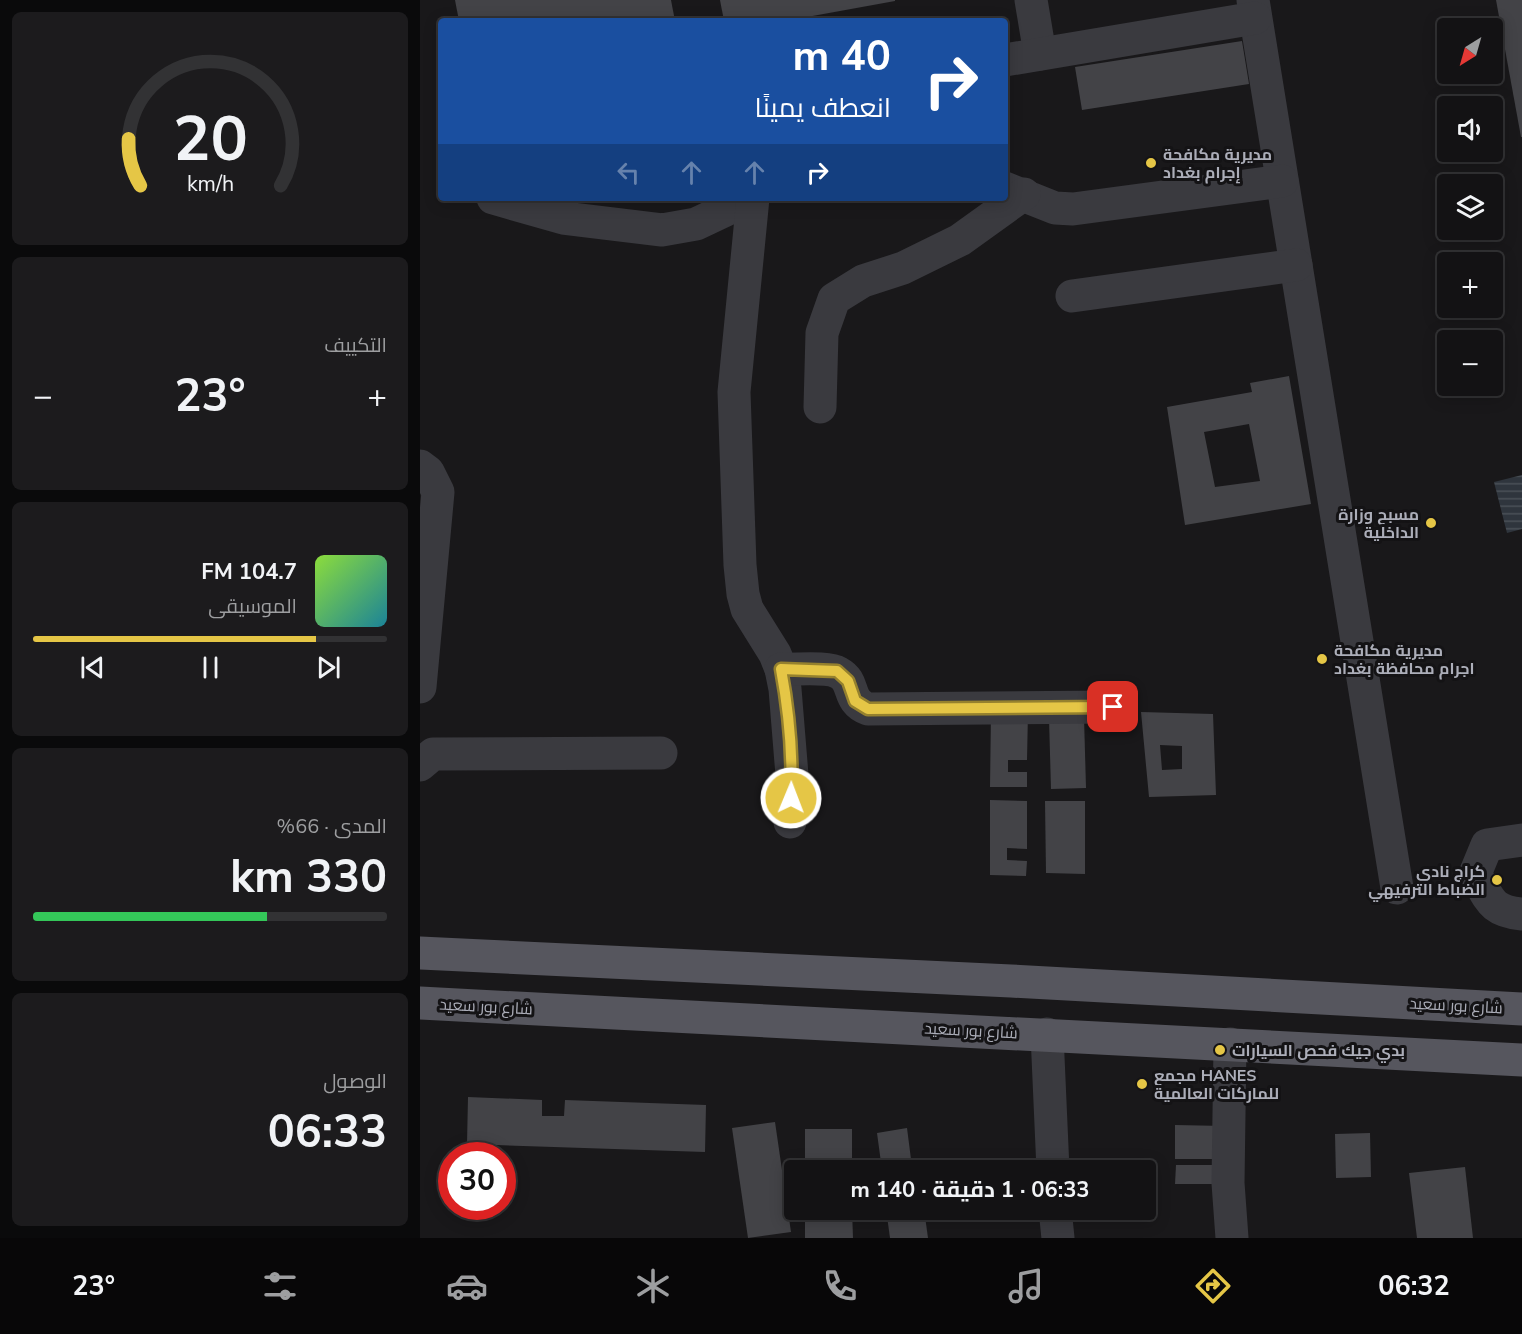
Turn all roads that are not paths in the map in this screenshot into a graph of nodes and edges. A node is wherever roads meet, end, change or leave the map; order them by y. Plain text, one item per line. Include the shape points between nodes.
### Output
1 (1031, 0) edge
2 (1254, 9) edge
3 (1040, 54) junction
4 (1008, 59) edge
5 (1282, 180) junction
6 (1014, 191) edge
7 (504, 201) edge
8 (746, 201) edge
9 (752, 201) edge
10 (1003, 201) edge
11 (1296, 265) junction
12 (1072, 296) dead end
13 (819, 407) dead end
14 (420, 466) edge
15 (781, 669) junction
16 (420, 687) edge
17 (1113, 707) dead end
18 (661, 753) dead end
19 (420, 765) edge
20 (790, 822) dead end
21 (1522, 840) edge
22 (1398, 888) dead end
23 (1522, 914) edge
24 (420, 953) edge
25 (420, 1003) edge
26 (1522, 1009) edge
27 (1047, 1034) junction
28 (1230, 1044) junction
29 (1522, 1060) edge
30 (1053, 1160) edge
31 (1056, 1220) edge
32 (1058, 1238) edge
33 (1232, 1238) edge

1 - 3 street
2 - 3 street
2 - 5 street
3 - 4 street
5 - 6 street via 1072,209 1055,208
5 - 11 street
7 - 8 street via 563,218 662,230 696,224
9 - 15 street via 734,393 740,565 747,609
10 - 13 street via 960,240 903,268 863,281 834,299 822,333
11 - 12 street
11 - 22 street
14 - 16 street via 428,472 438,492
15 - 17 street via 837,671 848,681 855,701 868,709
15 - 20 street via 788,703
18 - 19 street via 433,754
21 - 23 street via 1487,845 1475,873 1493,905
24 - 26 main road, شارع بور سعيد
25 - 27 main road, شارع بور سعيد
27 - 28 main road, شارع بور سعيد
27 - 30 street
28 - 29 main road, شارع بور سعيد
28 - 33 street via 1228,1182
31 - 32 street

